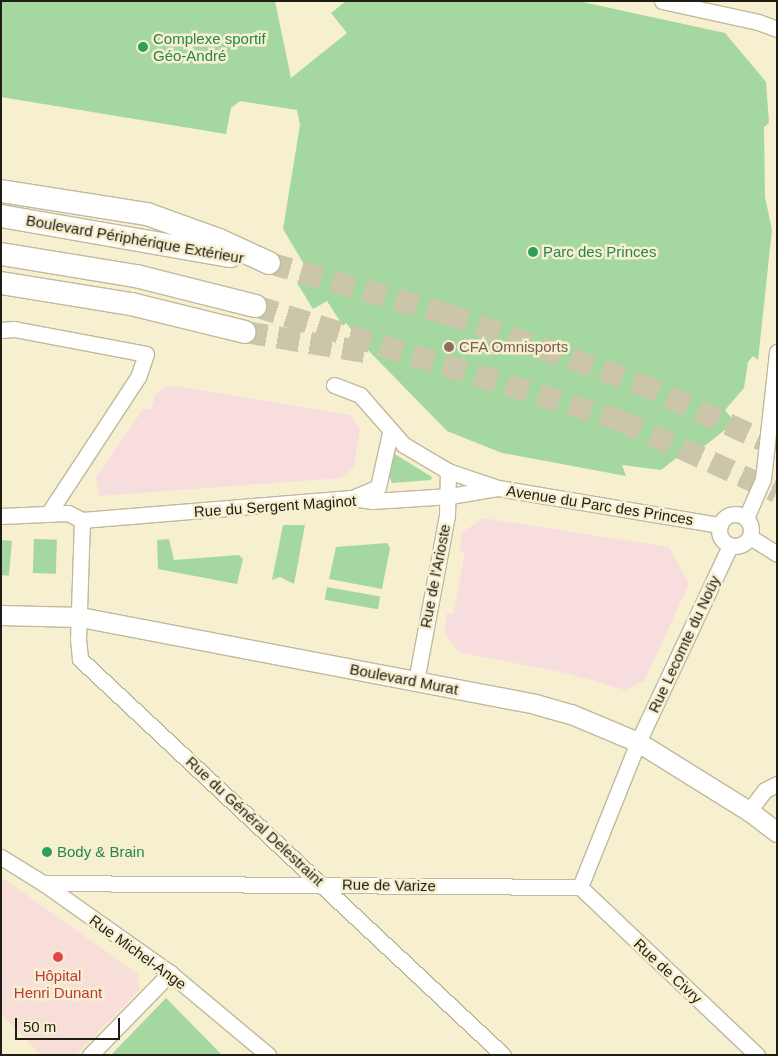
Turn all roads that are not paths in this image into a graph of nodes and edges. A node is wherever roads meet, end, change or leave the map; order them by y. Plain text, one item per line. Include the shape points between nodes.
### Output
1 (662, 1) edge
2 (777, 29) edge
3 (1, 191) edge
4 (1, 216) edge
5 (8, 256) edge
6 (1, 283) edge
7 (255, 306) tunnel mouth
8 (1, 330) edge
9 (245, 332) tunnel mouth
10 (777, 352) edge
11 (334, 385) dead end
12 (390, 433) junction
13 (448, 471) junction
14 (498, 488) junction
15 (450, 496) junction
16 (351, 498) junction
17 (48, 514) junction
18 (1, 516) edge
19 (746, 518) junction
20 (82, 520) junction
21 (720, 525) junction
22 (750, 538) junction
23 (730, 546) junction
24 (777, 554) edge
25 (1, 615) edge
26 (80, 616) junction
27 (416, 680) junction
28 (638, 742) junction
29 (777, 784) edge
30 (749, 811) junction
31 (777, 832) edge
32 (1, 857) edge
33 (44, 883) junction
34 (321, 884) junction
35 (580, 887) junction
36 (170, 973) junction
37 (90, 1055) edge
38 (268, 1055) edge
39 (503, 1055) edge
40 (757, 1055) edge

1 - 2 street
3 - 4 highway, Boulevard Périphérique Extérieur via 147,214 219,240 269,263
5 - 7 highway via 136,276
6 - 9 highway via 131,304
8 - 17 street via 14,329 146,354 138,377
10 - 19 street via 763,479
11 - 12 street, Avenue du Parc des Princes via 360,395
12 - 13 street, Avenue du Parc des Princes
12 - 16 street via 378,487
13 - 14 street, Avenue du Parc des Princes
13 - 15 street, Rue de l'Arioste
14 - 15 street, Rue du Sergent Maginot
14 - 21 street, Avenue du Parc des Princes
15 - 16 street, Rue du Sergent Maginot via 373,501
15 - 27 street, Rue de l'Arioste
16 - 20 street, Rue du Sergent Maginot
17 - 18 street
17 - 20 street via 68,513
19 - 21 street via 731,515
19 - 22 street via 751,529
20 - 26 street, Rue du Général Delestraint
21 - 23 street via 720,535
22 - 23 street via 743,544
22 - 24 street
23 - 28 street, Rue Lecomte du Noüy
25 - 26 main road, Boulevard Murat
26 - 27 main road, Boulevard Murat
26 - 34 street, Rue du Général Delestraint via 80,659
27 - 28 main road, Boulevard Murat via 535,704 570,714
28 - 30 main road, Boulevard Murat
28 - 35 street
29 - 30 street via 765,790
30 - 31 main road, Boulevard Murat
32 - 33 street, Rue Michel-Ange
33 - 34 street, Rue de Varize
33 - 36 street, Rue Michel-Ange
34 - 35 street, Rue de Varize
34 - 39 street, Rue du Général Delestraint
35 - 40 street, Rue de Civry
36 - 37 street
36 - 38 street, Rue Michel-Ange

